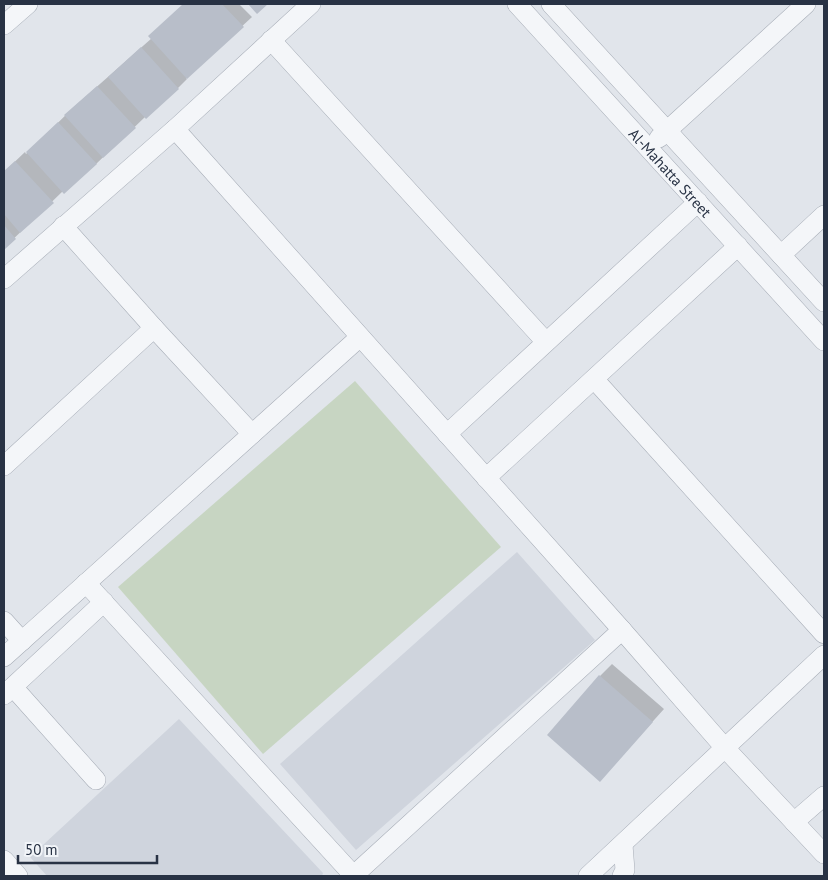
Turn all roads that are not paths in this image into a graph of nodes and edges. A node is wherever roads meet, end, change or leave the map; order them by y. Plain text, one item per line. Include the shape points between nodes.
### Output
1 (28, 4) edge
2 (311, 4) edge
3 (517, 4) edge
4 (551, 4) edge
5 (806, 4) edge
6 (4, 25) edge
7 (271, 40) junction
8 (175, 129) junction
9 (667, 131) junction
10 (649, 148) junction
11 (698, 202) junction
12 (824, 215) edge
13 (64, 226) junction
14 (738, 246) junction
15 (781, 255) junction
16 (4, 279) edge
17 (824, 302) edge
18 (154, 328) junction
19 (360, 336) junction
20 (824, 341) edge
21 (546, 342) junction
22 (594, 379) junction
23 (252, 434) junction
24 (447, 434) junction
25 (4, 466) edge
26 (486, 478) junction
27 (86, 583) junction
28 (104, 602) junction
29 (4, 621) edge
30 (622, 630) junction
31 (824, 634) edge
32 (22, 641) junction
33 (824, 655) edge
34 (4, 657) edge
35 (8, 691) edge
36 (725, 748) junction
37 (96, 780) dead end
38 (824, 796) edge
39 (794, 822) junction
40 (623, 845) junction
41 (824, 854) edge
42 (4, 860) edge
43 (18, 876) edge
44 (354, 876) edge
45 (588, 876) edge
46 (622, 876) edge

1 - 6 street
2 - 7 street
3 - 10 street, Al-Mahatta Street
4 - 9 street, Al-Mahatta Street
5 - 9 street
7 - 8 street
7 - 21 street
8 - 13 street
8 - 19 street
9 - 10 street
9 - 15 street, Al-Mahatta Street
10 - 11 street, Al-Mahatta Street
11 - 14 street, Al-Mahatta Street
11 - 21 street
12 - 15 street
13 - 16 street
13 - 18 street
14 - 20 street, Al-Mahatta Street
14 - 22 street
15 - 17 street, Al-Mahatta Street
18 - 23 street
18 - 25 street
19 - 23 street
19 - 24 street
21 - 24 street
22 - 26 street
22 - 31 street
23 - 27 street
24 - 26 street
26 - 30 street
27 - 28 street
27 - 32 street
28 - 35 street
28 - 44 street
29 - 32 street
30 - 36 street
30 - 44 street
32 - 34 street
33 - 36 street
35 - 37 street
36 - 39 street
36 - 40 street
38 - 39 street
39 - 41 street
40 - 45 street
40 - 46 street via 625,870
42 - 43 street

